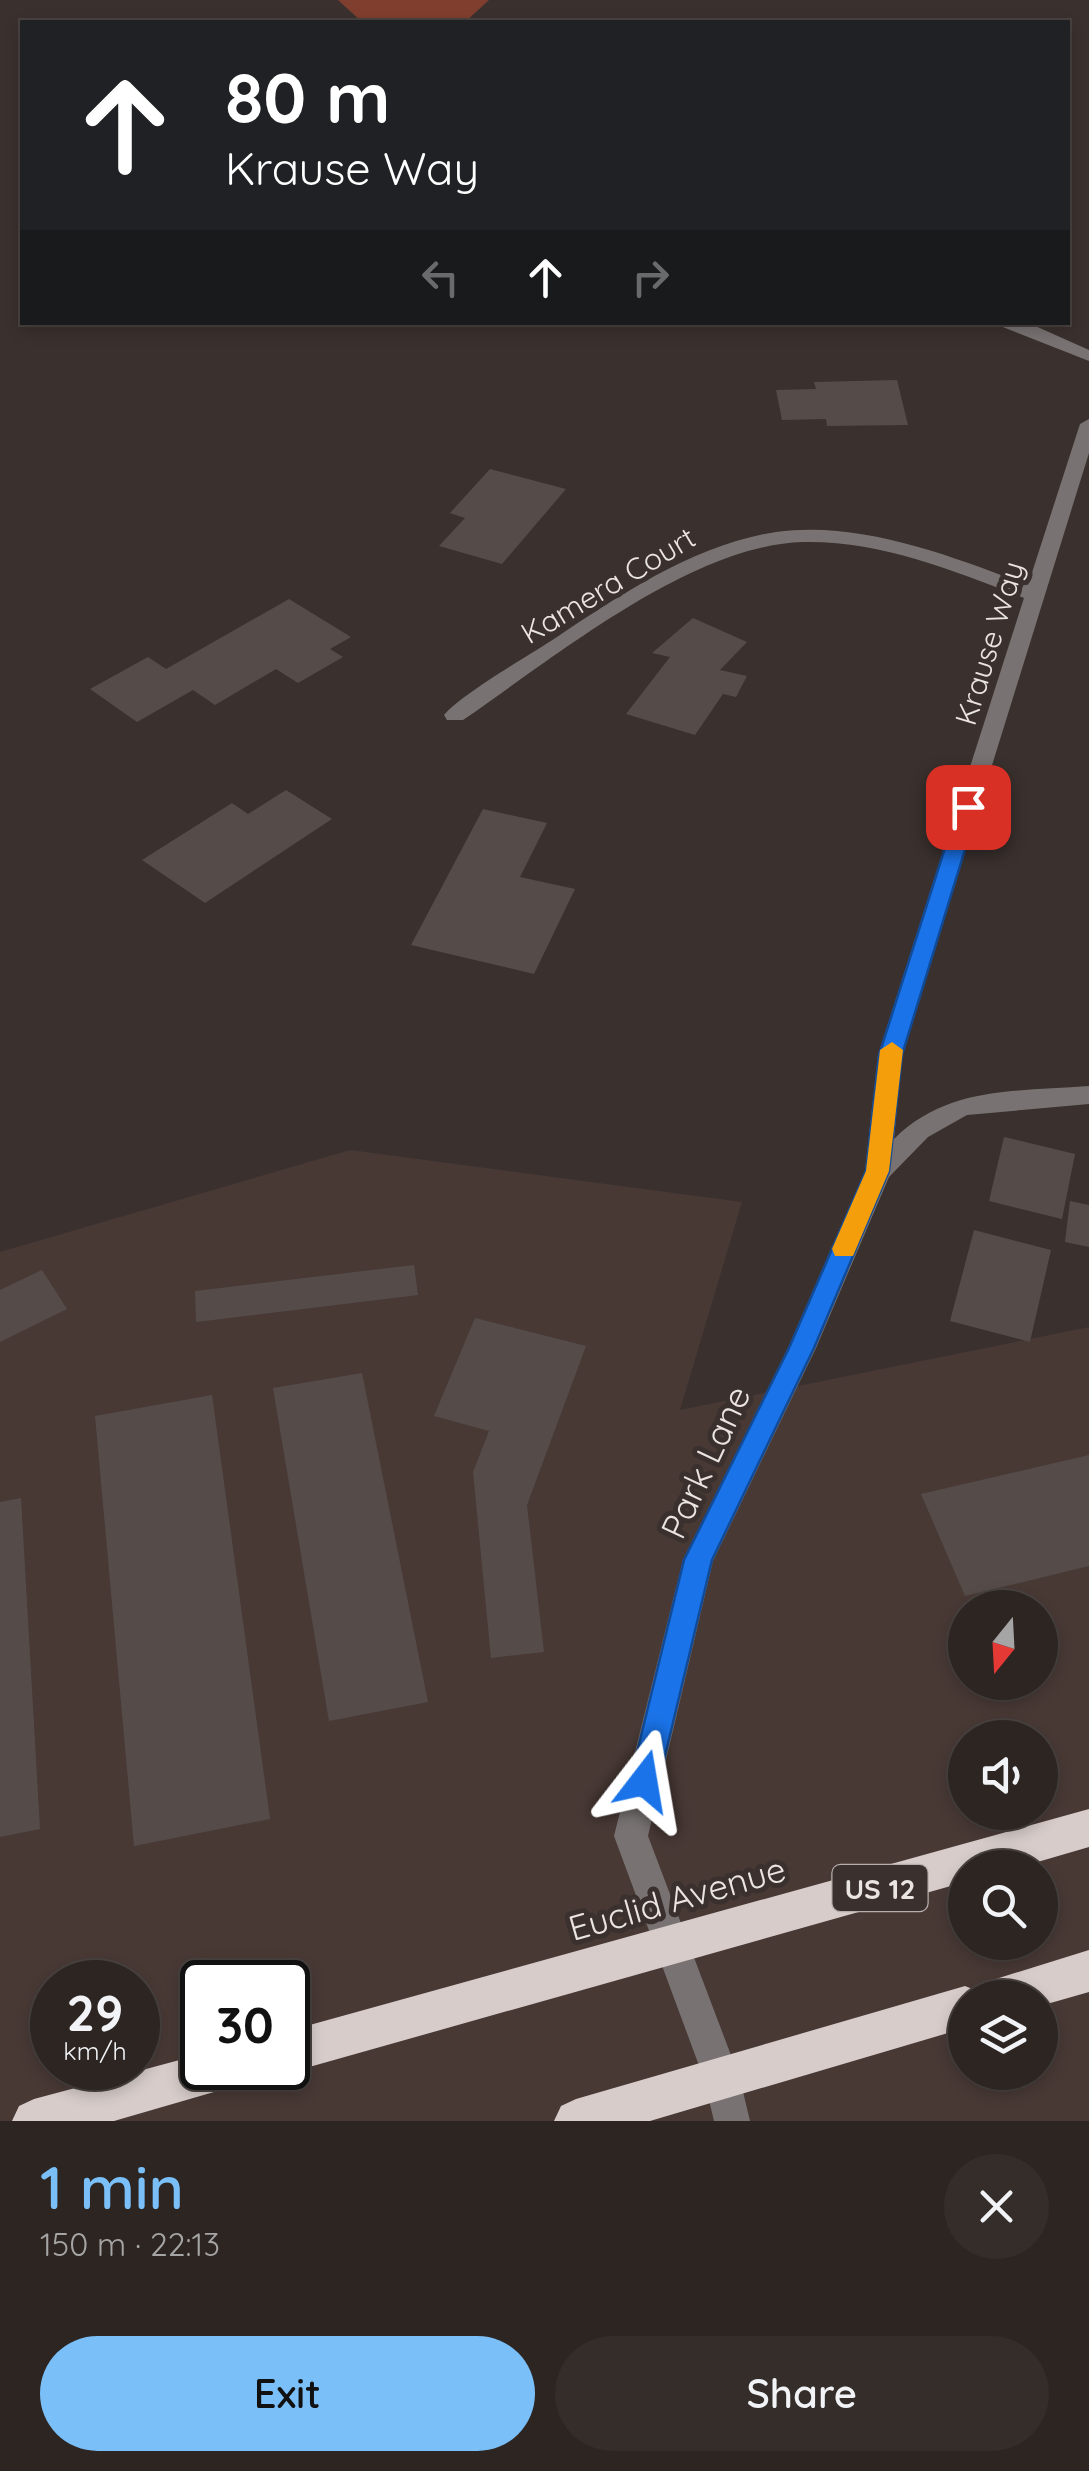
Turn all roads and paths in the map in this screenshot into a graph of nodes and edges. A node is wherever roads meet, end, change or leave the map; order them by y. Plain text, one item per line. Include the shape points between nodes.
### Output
1 (1010, 325) edge
2 (1089, 356) edge
3 (1089, 424) edge
4 (1035, 595) junction
5 (455, 716) dead end
6 (1089, 1095) edge
7 (878, 1171) junction
8 (1089, 1828) edge
9 (671, 1947) junction
10 (1089, 1971) edge
11 (1058, 1980) edge
12 (948, 2013) edge
13 (310, 2046) edge
14 (722, 2079) junction
15 (180, 2082) edge
16 (34, 2121) edge
17 (576, 2121) edge
18 (732, 2121) edge

1 - 2 street
3 - 4 street, Krause Way
4 - 5 street, Kamera Court via 947,561 839,539 776,538 719,554 655,586
4 - 7 street, Krause Way via 890,1055
6 - 7 street, Park Lane via 962,1106 919,1130
7 - 9 street, Park Lane via 802,1348 698,1560 631,1836
8 - 9 highway, Euclid Avenue / US 12
9 - 13 highway, Euclid Avenue / US 12
9 - 14 street, Park Lane
10 - 11 highway
12 - 14 highway
14 - 17 highway
14 - 18 street, Park Lane
15 - 16 highway

